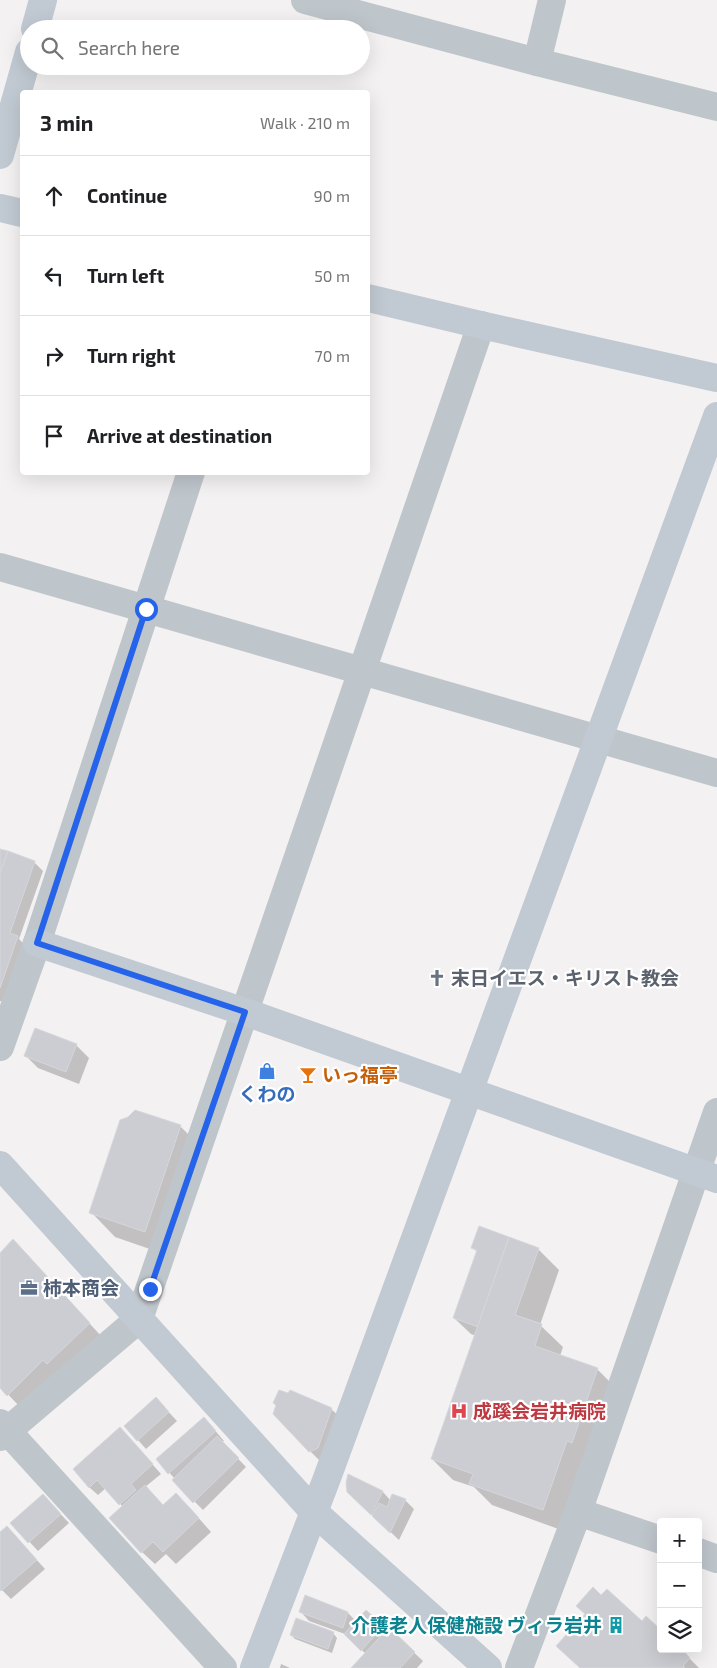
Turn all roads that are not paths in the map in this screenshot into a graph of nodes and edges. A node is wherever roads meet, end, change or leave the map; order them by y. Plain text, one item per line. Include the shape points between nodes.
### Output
1 (43, 0) edge
2 (305, 0) edge
3 (552, 0) edge
4 (37, 20) edge
5 (537, 62) junction
6 (23, 75) edge
7 (717, 107) edge
8 (0, 155) edge
9 (0, 208) edge
10 (20, 213) edge
11 (370, 298) edge
12 (481, 325) junction
13 (717, 378) edge
14 (717, 416) edge
15 (190, 475) edge
16 (0, 567) edge
17 (146, 609) junction
18 (362, 671) junction
19 (599, 739) junction
20 (717, 773) edge
21 (37, 943) junction
22 (245, 1012) junction
23 (0, 1047) edge
24 (469, 1090) junction
25 (717, 1112) edge
26 (0, 1165) edge
27 (707, 1176) edge
28 (139, 1319) junction
29 (2, 1430) edge
30 (314, 1512) junction
31 (578, 1512) junction
32 (657, 1539) edge
33 (702, 1553) edge
34 (717, 1559) edge
35 (223, 1668) edge
36 (254, 1668) edge
37 (488, 1668) edge
38 (519, 1668) edge

1 - 4 street
2 - 5 street
3 - 5 street
5 - 7 street
6 - 8 street
9 - 10 street
11 - 12 street
12 - 13 street
12 - 18 street
14 - 19 street
15 - 17 street
16 - 17 street
17 - 18 street
17 - 21 street
18 - 19 street
18 - 22 street
19 - 20 street
19 - 24 street
21 - 22 street
21 - 23 street
22 - 24 street
22 - 28 street
24 - 27 street
24 - 30 street
25 - 27 street
26 - 28 street
27 - 31 street
28 - 29 street
28 - 30 street
29 - 35 street
30 - 36 street
30 - 37 street
31 - 32 street
31 - 38 street
33 - 34 street

